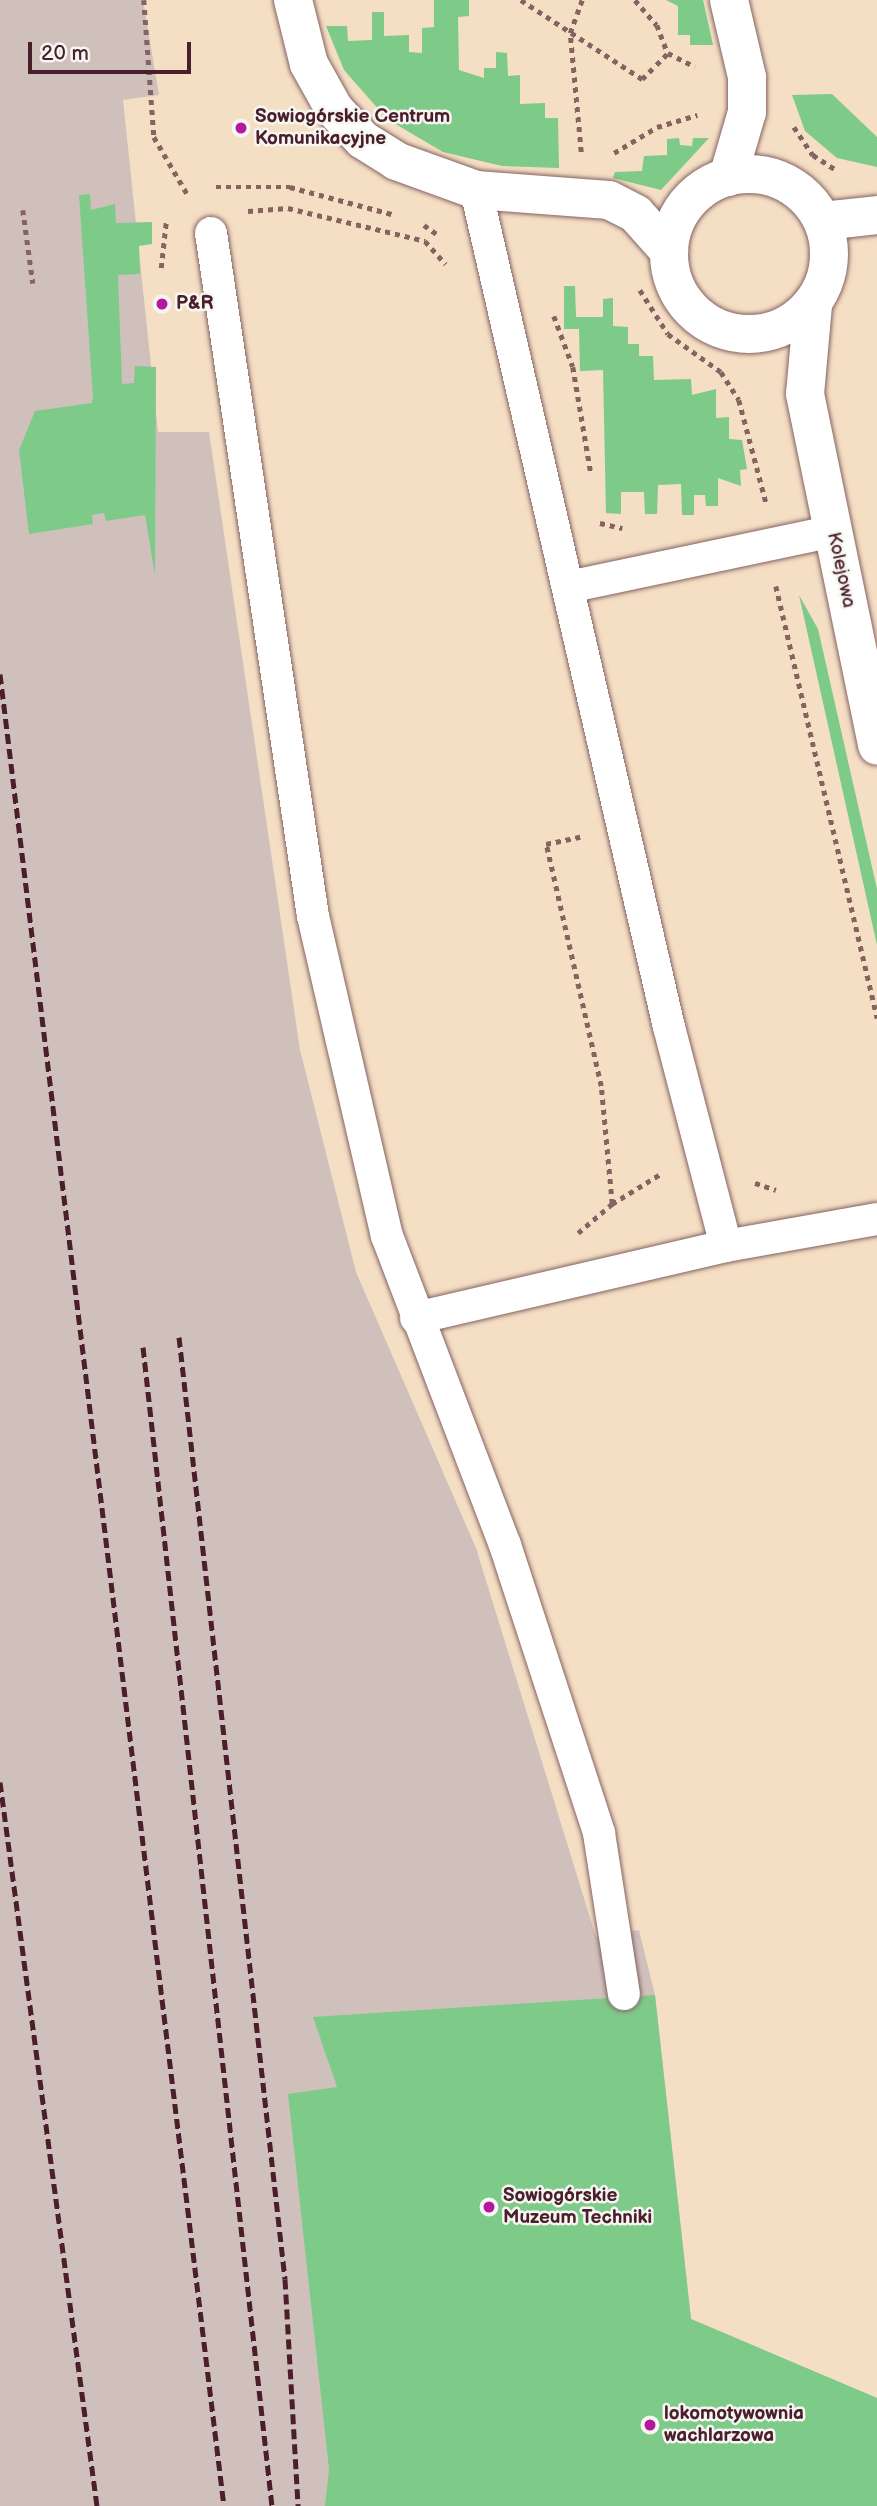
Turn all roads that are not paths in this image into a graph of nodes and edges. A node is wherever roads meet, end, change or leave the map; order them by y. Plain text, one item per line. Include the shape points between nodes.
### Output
1 (293, 0) edge
2 (729, 0) edge
3 (747, 112) junction
4 (728, 177) junction
5 (775, 178) junction
6 (476, 190) junction
7 (877, 215) edge
8 (823, 221) junction
9 (209, 223) road end
10 (669, 251) junction
11 (813, 305) junction
12 (769, 332) junction
13 (805, 394) junction
14 (833, 531) junction
15 (568, 587) junction
16 (877, 746) edge
17 (877, 1219) edge
18 (726, 1246) junction
19 (416, 1318) junction
20 (624, 1994) dead end

1 - 6 street via 309,64 334,109 363,140 396,161
2 - 3 street via 747,77
3 - 4 street
3 - 5 street
4 - 5 street
4 - 10 street via 686,205
5 - 8 street via 803,195
6 - 10 street via 609,200 636,214
6 - 15 lane
7 - 8 street
8 - 11 street via 829,265
9 - 19 lane via 313,916 387,1236
10 - 12 street via 677,287 699,317 745,335
11 - 12 street
11 - 13 street, Kolejowa
12 - 13 street, Kolejowa
13 - 14 street, Kolejowa
14 - 15 lane
14 - 16 street, Kolejowa
15 - 18 lane
17 - 18 lane
18 - 19 lane
19 - 20 lane via 505,1545 599,1833

